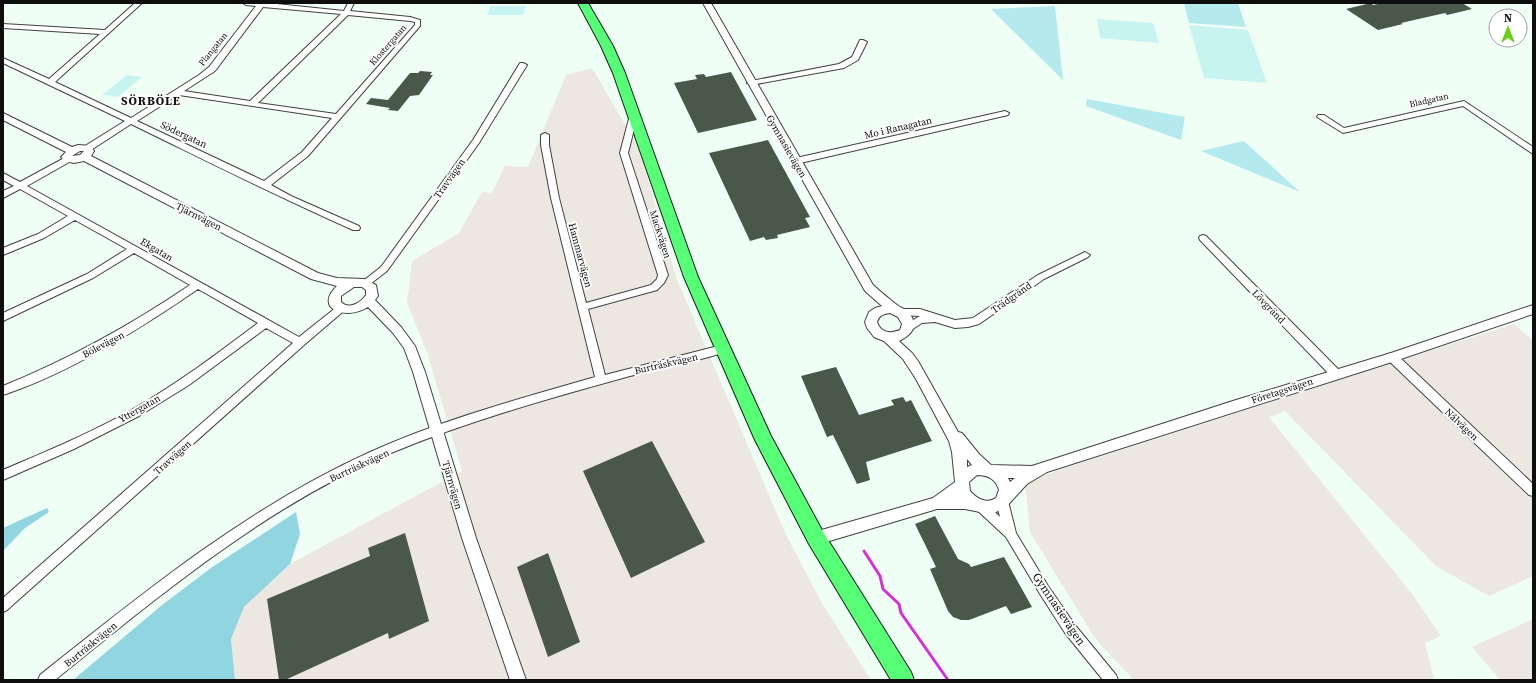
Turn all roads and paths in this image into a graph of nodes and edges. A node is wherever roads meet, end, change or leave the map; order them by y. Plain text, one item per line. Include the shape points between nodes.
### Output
1 (139, 3) edge
2 (246, 3) edge
3 (351, 3) edge
4 (583, 3) edge
5 (707, 3) edge
6 (262, 4) edge
7 (346, 12) junction
8 (3, 26) edge
9 (107, 32) junction
10 (862, 42) dead end
11 (3, 60) edge
12 (523, 65) dead end
13 (49, 83) junction
14 (751, 83) junction
15 (178, 93) junction
16 (252, 104) junction
17 (634, 113) junction
18 (1005, 114) dead end
19 (3, 116) edge
20 (338, 117) junction
21 (1320, 117) dead end
22 (132, 122) junction
23 (545, 134) dead end
24 (1533, 151) edge
25 (86, 153) junction
26 (70, 155) junction
27 (796, 161) junction
28 (3, 176) edge
29 (265, 185) junction
30 (21, 186) junction
31 (3, 195) edge
32 (76, 216) junction
33 (356, 228) dead end
34 (1203, 238) dead end
35 (134, 249) junction
36 (3, 252) edge
37 (1085, 255) dead end
38 (315, 276) junction
39 (352, 283) junction
40 (366, 283) junction
41 (197, 286) junction
42 (869, 288) junction
43 (336, 295) junction
44 (369, 301) junction
45 (583, 307) junction
46 (341, 309) junction
47 (1533, 309) edge
48 (898, 311) junction
49 (873, 316) junction
50 (3, 317) edge
51 (935, 318) junction
52 (265, 323) junction
53 (907, 330) junction
54 (888, 338) junction
55 (300, 342) junction
56 (722, 349) junction
57 (1392, 356) junction
58 (909, 358) junction
59 (1335, 373) junction
60 (601, 380) junction
61 (3, 391) edge
62 (437, 430) junction
63 (952, 431) junction
64 (990, 470) junction
65 (1032, 472) junction
66 (3, 475) edge
67 (962, 482) junction
68 (1533, 491) edge
69 (1003, 499) junction
70 (938, 503) junction
71 (979, 506) junction
72 (1011, 535) junction
73 (816, 538) junction
74 (3, 606) edge
75 (45, 680) edge
76 (518, 680) edge
77 (903, 680) edge
78 (1111, 680) edge

1 - 9 street
2 - 6 street, Klostergatan
3 - 7 street
4 - 17 highway via 607,46
5 - 14 street, Gymnasievägen
6 - 7 street, Klostergatan
6 - 15 street, Plangatan via 212,69 196,83
7 - 16 street
7 - 20 street, Klostergatan via 410,19 418,21 418,25
8 - 9 street
9 - 13 street
10 - 14 street via 855,58 841,66
11 - 13 street, Södergatan
12 - 40 street, Travvägen via 476,141 394,256 384,269
13 - 22 street, Södergatan
14 - 27 street, Gymnasievägen
15 - 16 street
15 - 22 street, Plangatan
16 - 20 street
17 - 45 street, Mackvägen via 624,153 663,275 661,282 654,288
17 - 56 highway via 691,277
18 - 27 street, Mo i Ranagatan
19 - 26 street
20 - 29 street, Klostergatan via 305,154
21 - 24 street, Bladgatan via 1343,131 1464,103
22 - 25 street, Plangatan
22 - 29 street, Södergatan
23 - 45 street, Hammarvägen via 555,198
25 - 26 street via 78,148
25 - 38 street, Tjärnvägen
26 - 30 street
27 - 42 street, Gymnasievägen
28 - 30 street, Ekgatan
29 - 33 street, Södergatan
30 - 31 street
30 - 32 street, Ekgatan
32 - 35 street, Ekgatan
32 - 36 street via 42,236
34 - 59 street, Lövgränd
35 - 41 street, Ekgatan
35 - 50 street via 90,276
37 - 51 street, Trädgränd via 1041,276 976,321 958,325
38 - 39 street, Tjärnvägen
38 - 43 street, Tjärnvägen
39 - 40 street
39 - 43 street
40 - 44 street via 373,290
41 - 52 street, Ekgatan
41 - 61 street, Bölevägen via 140,324 91,351
42 - 48 street, Gymnasievägen
42 - 49 street, Gymnasievägen
43 - 46 street via 334,302
44 - 46 street via 356,309
44 - 62 street, Tjärnvägen via 398,330 409,346 420,372
45 - 60 street, Hammarvägen
46 - 55 street, Travvägen
47 - 57 street, Företagsvägen
48 - 49 street via 882,310
48 - 51 street, Trädgränd via 924,313
48 - 53 street via 907,319
49 - 54 street via 870,321 874,330
51 - 53 street via 920,320
52 - 55 street, Ekgatan
52 - 66 street, Yttergatan via 207,367 135,412 57,452
53 - 54 street
53 - 58 street
54 - 58 street
55 - 74 street, Travvägen
56 - 60 street, Burträskvägen
56 - 73 highway via 764,440
57 - 59 street, Företagsvägen
57 - 68 street, Nålvägen
58 - 63 street
59 - 65 street, Företagsvägen
60 - 62 street, Burträskvägen
62 - 75 street, Burträskvägen via 357,463 292,498 231,536
62 - 76 street, Tjärnvägen via 469,538
63 - 64 street via 974,458
63 - 67 street via 958,447
64 - 65 street, Företagsvägen
64 - 67 street via 971,471
64 - 69 street via 1000,478 1005,488
65 - 69 street, Företagsvägen via 1019,481
67 - 70 street
67 - 71 street via 965,495
69 - 71 street via 993,506
69 - 72 street
70 - 71 street
70 - 73 street
71 - 72 street
72 - 78 street, Gymnasievägen via 1066,622
73 - 77 highway

